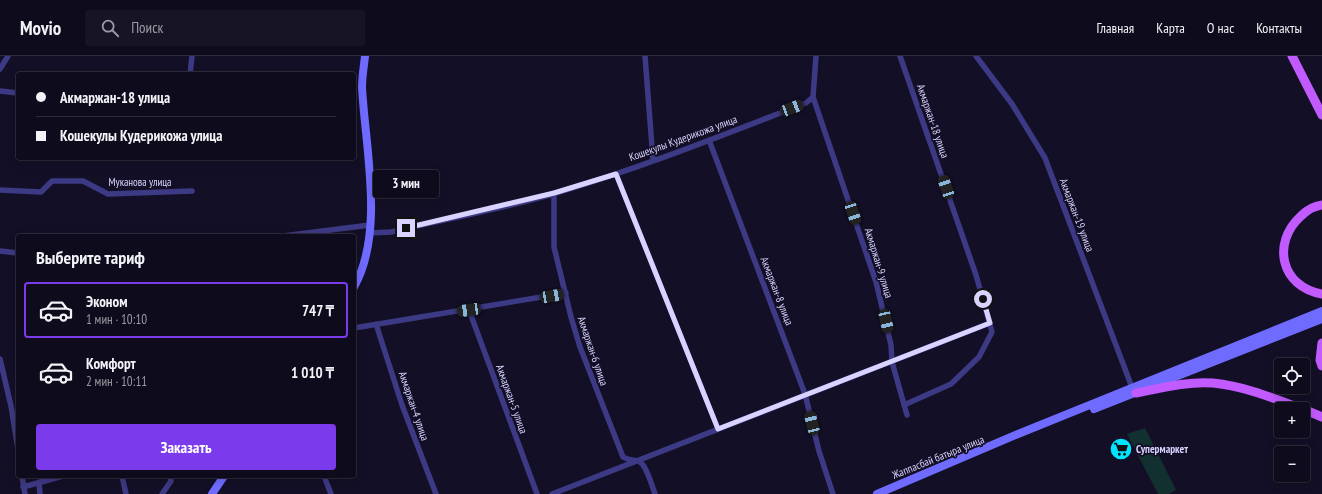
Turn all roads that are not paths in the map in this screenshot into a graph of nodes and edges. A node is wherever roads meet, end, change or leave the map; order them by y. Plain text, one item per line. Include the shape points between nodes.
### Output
1 (8, 56) edge
2 (192, 56) edge
3 (365, 56) edge
4 (645, 56) edge
5 (816, 56) edge
6 (900, 56) edge
7 (976, 56) edge
8 (1292, 56) edge
9 (0, 69) edge
10 (190, 72) edge
11 (0, 91) edge
12 (16, 93) edge
13 (813, 97) junction
14 (1322, 115) edge
15 (709, 140) junction
16 (653, 160) junction
17 (616, 174) junction
18 (0, 190) edge
19 (192, 191) dead end
20 (554, 193) junction
21 (1322, 204) edge
22 (370, 229) junction
23 (308, 234) edge
24 (0, 251) edge
25 (16, 253) edge
26 (356, 282) edge
27 (566, 293) junction
28 (1322, 294) edge
29 (469, 310) junction
30 (1322, 311) edge
31 (1322, 319) edge
32 (990, 323) junction
33 (376, 324) junction
34 (356, 328) edge
35 (1322, 343) edge
36 (0, 359) edge
37 (892, 362) junction
38 (1322, 366) edge
39 (1134, 391) junction
40 (805, 394) junction
41 (1282, 402) edge
42 (904, 405) junction
43 (1310, 412) edge
44 (907, 415) dead end
45 (1322, 416) edge
46 (16, 425) edge
47 (718, 429) junction
48 (638, 461) junction
49 (22, 478) edge
50 (55, 478) edge
51 (122, 478) edge
52 (223, 478) edge
53 (325, 478) edge
54 (170, 479) edge
55 (39, 482) junction
56 (23, 486) junction
57 (25, 494) edge
58 (40, 494) edge
59 (126, 494) edge
60 (162, 494) edge
61 (212, 494) edge
62 (331, 494) edge
63 (436, 494) edge
64 (537, 494) edge
65 (552, 494) edge
66 (655, 494) edge
67 (833, 494) edge
68 (877, 494) edge

1 - 9 street
2 - 10 street
3 - 22 main road via 362,85
4 - 16 street
5 - 13 street
6 - 32 street, Акмаржан-18 улица via 976,275
7 - 39 street, Акмаржан-19 улица via 1012,104 1045,158
8 - 14 main road
11 - 12 street
13 - 15 street, Кошекулы Кудерикожа улица via 806,103
13 - 37 street, Акмаржан-9 улица via 876,282 891,345
15 - 16 street, Кошекулы Кудерикожа улица
15 - 40 street, Акмаржан-8 улица
16 - 17 street, Кошекулы Кудерикожа улица
17 - 20 street, Кошекулы Кудерикожа улица
17 - 47 street
18 - 19 street, Муканова улица via 41,192 52,180 83,181 108,194
20 - 22 street, Кошекулы Кудерикожа улица via 391,232
20 - 27 street, Акмаржан-6 улица via 554,247
21 - 28 main road via 1306,211 1295,221 1284,241 1283,252 1285,265 1291,277 1301,287
22 - 23 street, Кошекулы Кудерикожа улица
22 - 26 main road via 364,262
24 - 25 street
27 - 29 street
27 - 48 street, Акмаржан-6 улица via 580,347 618,446 628,461
29 - 33 street
29 - 64 street, Акмаржан-5 улица
30 - 39 main road
31 - 39 main road
32 - 37 street
32 - 42 street, Акмаржан-18 улица via 992,332 979,357 951,384
33 - 34 street
33 - 63 street, Акмаржан-4 улица via 402,405
35 - 38 main road
36 - 46 street
37 - 40 street
37 - 42 street, Акмаржан-9 улица
39 - 41 main road via 1191,383 1213,383
39 - 68 main road, Жаппасбай батыра улица
40 - 47 street
40 - 67 street, Акмаржан-8 улица via 819,452
42 - 44 street, Акмаржан-9 улица
43 - 45 main road
47 - 48 street
48 - 65 street
48 - 66 street via 644,464
49 - 56 street
50 - 55 street
51 - 59 street
52 - 61 main road
53 - 62 street
54 - 60 street
55 - 56 street
55 - 58 street
56 - 57 street

